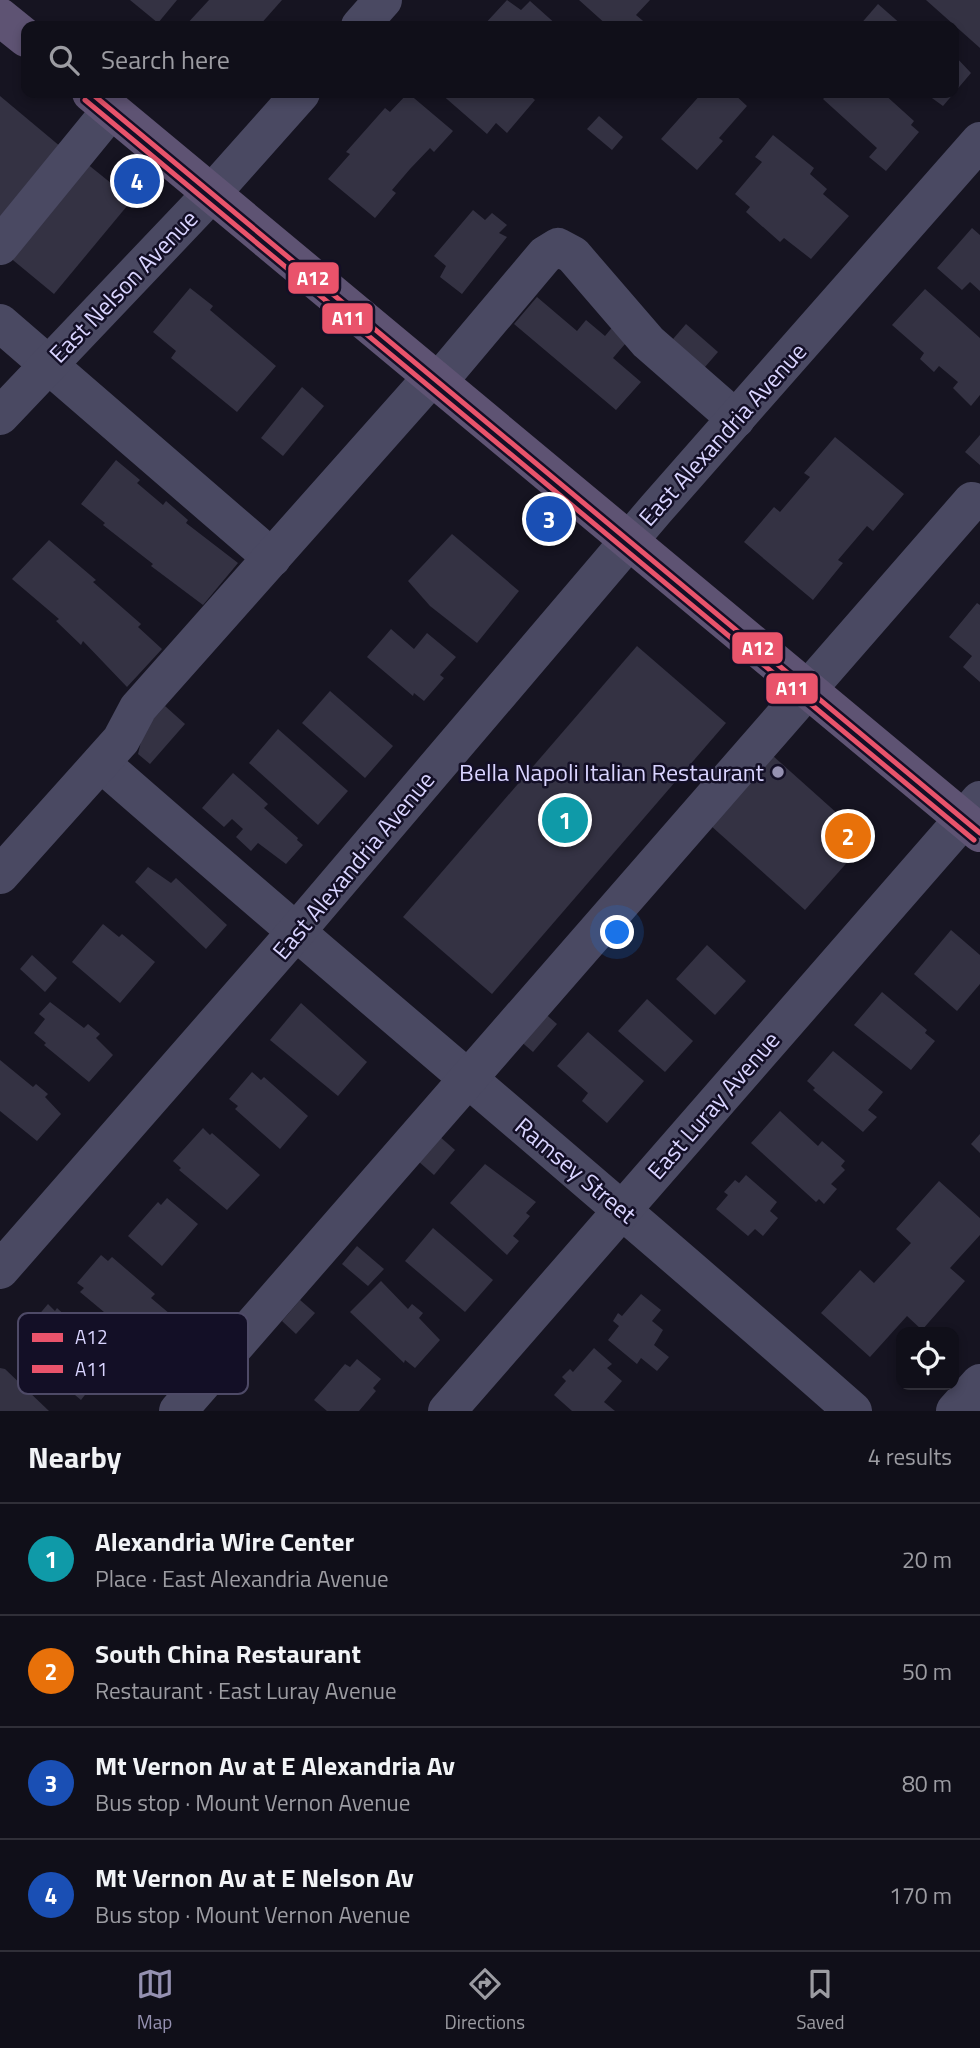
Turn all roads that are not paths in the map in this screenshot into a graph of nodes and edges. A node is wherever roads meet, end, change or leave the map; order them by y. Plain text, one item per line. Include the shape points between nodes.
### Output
1 (383, 0) edge
2 (0, 16) edge
3 (364, 21) edge
4 (21, 34) edge
5 (297, 98) edge
6 (101, 101) edge
7 (980, 141) edge
8 (212, 193) junction
9 (0, 246) edge
10 (0, 323) edge
11 (49, 364) junction
12 (435, 379) junction
13 (0, 416) edge
14 (736, 419) junction
15 (972, 501) dead end
16 (628, 541) junction
17 (272, 558) junction
18 (806, 689) junction
19 (101, 763) junction
20 (974, 817) edge
21 (0, 875) edge
22 (295, 933) junction
23 (468, 1079) junction
24 (623, 1209) junction
25 (0, 1270) edge
26 (248, 1331) edge
27 (980, 1383) edge
28 (193, 1394) edge
29 (178, 1411) edge
30 (447, 1411) edge
31 (853, 1411) edge
32 (955, 1411) edge

1 - 3 street
2 - 4 main road
5 - 8 street, East Nelson Avenue
6 - 8 main road
6 - 9 street
7 - 14 street, East Alexandria Avenue
8 - 11 street, East Nelson Avenue
8 - 12 main road
10 - 11 street
11 - 13 street, East Nelson Avenue
11 - 17 street
12 - 14 street via 545,255 558,247 573,255 657,351
12 - 16 main road
12 - 17 street
14 - 16 street, East Alexandria Avenue
15 - 18 street
16 - 18 main road
16 - 22 street, East Alexandria Avenue
17 - 19 street via 138,708 121,740
18 - 20 main road
18 - 23 street
19 - 21 street
19 - 22 street, Ramsey Street
20 - 24 street, East Luray Avenue
22 - 23 street, Ramsey Street
22 - 25 street, East Alexandria Avenue
23 - 24 street, Ramsey Street
23 - 26 street
24 - 30 street, East Luray Avenue
24 - 31 street, Ramsey Street
27 - 32 street
28 - 29 street

